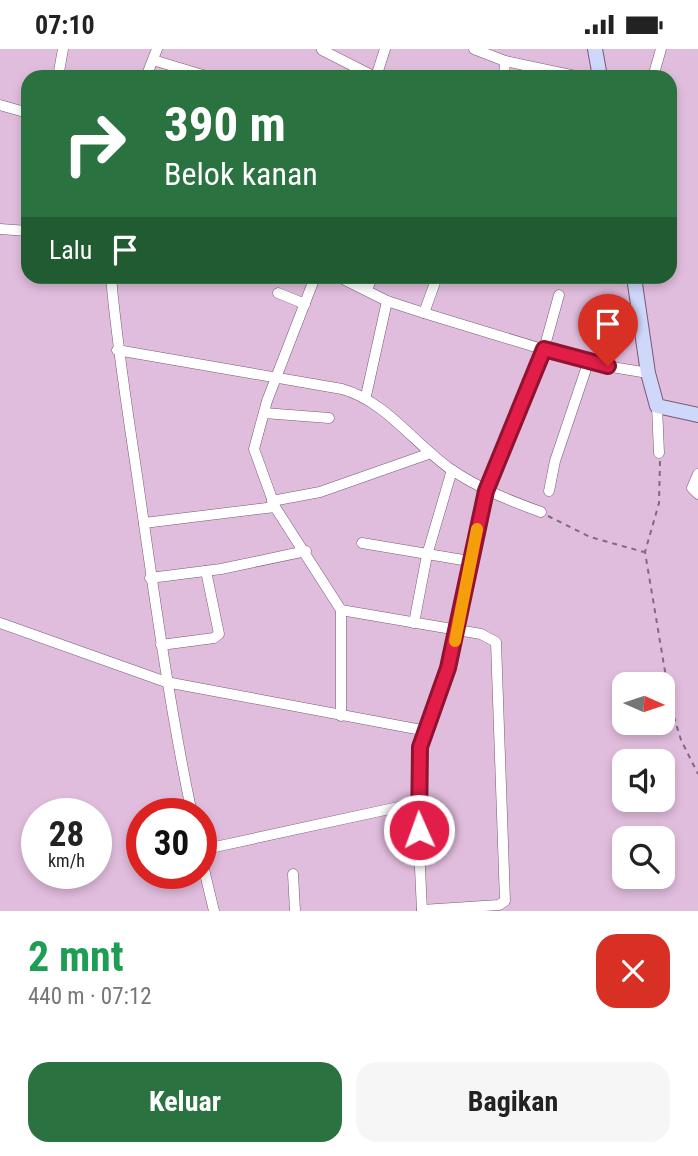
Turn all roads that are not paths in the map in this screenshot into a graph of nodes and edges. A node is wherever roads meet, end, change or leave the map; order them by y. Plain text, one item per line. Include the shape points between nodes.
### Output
1 (63, 49) edge
2 (157, 49) edge
3 (385, 49) edge
4 (474, 49) edge
5 (596, 49) edge
6 (661, 49) edge
7 (322, 50) edge
8 (153, 59) junction
9 (505, 61) junction
10 (59, 70) edge
11 (149, 70) edge
12 (187, 70) edge
13 (362, 70) edge
14 (378, 70) edge
15 (504, 70) edge
16 (547, 70) edge
17 (599, 70) edge
18 (655, 70) edge
19 (0, 105) edge
20 (21, 111) edge
21 (0, 229) edge
22 (21, 230) edge
23 (112, 284) edge
24 (312, 284) edge
25 (354, 284) edge
26 (369, 284) edge
27 (434, 284) edge
28 (636, 284) edge
29 (367, 290) junction
30 (278, 293) dead end
31 (559, 296) dead end
32 (387, 301) junction
33 (305, 304) junction
34 (424, 313) junction
35 (544, 349) junction
36 (117, 350) junction
37 (588, 363) junction
38 (648, 373) junction
39 (276, 377) junction
40 (366, 396) junction
41 (657, 406) junction
42 (264, 413) junction
43 (698, 415) edge
44 (329, 418) dead end
45 (430, 453) junction
46 (659, 453) road end
47 (452, 470) junction
48 (698, 474) edge
49 (486, 491) junction
50 (549, 491) dead end
51 (698, 494) edge
52 (270, 506) junction
53 (541, 512) road end
54 (144, 523) junction
55 (362, 543) dead end
56 (301, 552) junction
57 (427, 555) junction
58 (470, 561) junction
59 (206, 571) junction
60 (150, 579) junction
61 (341, 610) junction
62 (0, 623) edge
63 (414, 623) junction
64 (457, 630) junction
65 (161, 645) junction
66 (166, 681) junction
67 (341, 716) junction
68 (427, 731) junction
69 (189, 798) edge
70 (417, 803) junction
71 (217, 847) edge
72 (293, 874) dead end
73 (209, 889) edge
74 (499, 908) edge
75 (422, 910) edge
76 (214, 911) edge
77 (295, 911) edge

1 - 10 street
2 - 8 street
3 - 14 street
4 - 9 street
5 - 17 street
6 - 18 street
7 - 13 street
8 - 11 street
8 - 12 street
9 - 15 street
9 - 16 street
19 - 20 street
21 - 22 street
23 - 36 street
24 - 33 street
25 - 29 street
26 - 29 street
27 - 34 street
28 - 38 street
29 - 32 street
30 - 33 street
31 - 35 street
32 - 34 street
32 - 40 street
33 - 39 street
34 - 35 street
35 - 37 street
35 - 49 street
36 - 39 street
36 - 54 street
37 - 38 street
37 - 50 street
38 - 41 street
39 - 40 street
39 - 42 street
40 - 45 street
41 - 43 street
41 - 46 street
42 - 44 street
42 - 52 street via 254,449
45 - 47 street
45 - 52 street
47 - 49 street
47 - 57 street
48 - 51 street via 692,488
49 - 53 street
49 - 58 street
52 - 54 street
52 - 56 street
54 - 60 street
55 - 57 street
56 - 59 street
56 - 61 street
57 - 58 street
57 - 63 street
58 - 64 street
59 - 60 street
59 - 65 street via 219,634
60 - 65 street
61 - 63 street
61 - 67 street
62 - 66 street
63 - 64 street
64 - 68 street
64 - 74 street via 488,635 497,646 506,895
65 - 66 street
66 - 67 street
66 - 69 street
67 - 68 street
68 - 70 street via 420,747
70 - 71 street
70 - 75 street
72 - 77 street
73 - 76 street
74 - 75 street

